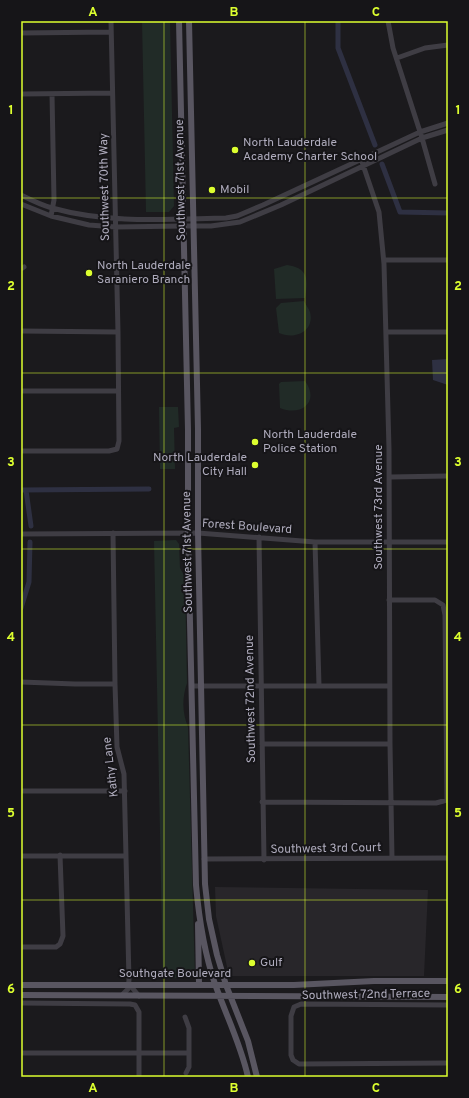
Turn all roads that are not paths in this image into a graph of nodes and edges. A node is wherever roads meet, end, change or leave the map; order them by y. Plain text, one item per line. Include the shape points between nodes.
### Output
1 (111, 21) edge
2 (179, 21) edge
3 (189, 21) edge
4 (388, 21) edge
5 (111, 32) junction
6 (21, 33) edge
7 (448, 46) edge
8 (397, 58) junction
9 (112, 93) junction
10 (21, 94) edge
11 (52, 94) junction
12 (448, 124) edge
13 (448, 130) edge
14 (420, 132) junction
15 (422, 138) junction
16 (361, 159) junction
17 (364, 165) junction
18 (435, 184) dead end
19 (21, 195) edge
20 (21, 204) edge
21 (52, 208) junction
22 (51, 216) junction
23 (183, 218) junction
24 (193, 218) junction
25 (116, 219) junction
26 (183, 226) junction
27 (193, 226) junction
28 (116, 227) junction
29 (384, 260) junction
30 (448, 260) edge
31 (21, 331) edge
32 (118, 332) junction
33 (386, 332) junction
34 (448, 332) edge
35 (21, 391) edge
36 (118, 391) junction
37 (21, 451) edge
38 (390, 476) junction
39 (448, 476) edge
40 (113, 533) junction
41 (21, 534) edge
42 (188, 534) junction
43 (198, 534) junction
44 (259, 537) junction
45 (315, 542) junction
46 (390, 542) junction
47 (448, 542) edge
48 (389, 600) junction
49 (21, 682) edge
50 (115, 684) junction
51 (192, 686) junction
52 (201, 686) junction
53 (261, 686) junction
54 (319, 686) junction
55 (389, 686) junction
56 (262, 744) junction
57 (390, 744) junction
58 (21, 791) edge
59 (125, 791) junction
60 (447, 800) edge
61 (262, 802) junction
62 (391, 802) junction
63 (60, 855) junction
64 (21, 856) edge
65 (126, 856) junction
66 (392, 858) junction
67 (448, 858) edge
68 (204, 859) junction
69 (264, 860) junction
70 (196, 885) junction
71 (206, 896) junction
72 (198, 912) junction
73 (21, 947) edge
74 (448, 982) edge
75 (129, 984) junction
76 (199, 984) junction
77 (216, 984) junction
78 (226, 984) junction
79 (21, 985) edge
80 (122, 995) junction
81 (21, 996) edge
82 (139, 996) junction
83 (220, 996) junction
84 (231, 996) junction
85 (448, 997) edge
86 (21, 1003) edge
87 (448, 1004) edge
88 (185, 1017) dead end
89 (21, 1053) edge
90 (139, 1053) junction
91 (189, 1053) junction
92 (448, 1063) edge
93 (186, 1073) dead end
94 (138, 1077) edge
95 (248, 1077) edge
96 (257, 1077) edge

1 - 5 street, Southwest 70th Way
2 - 23 main road, Southwest 71st Avenue
3 - 24 main road, Southwest 71st Avenue
4 - 8 street
5 - 6 street
5 - 9 street, Southwest 70th Way
7 - 8 street via 425,48
8 - 14 street
9 - 11 street
9 - 25 street, Southwest 70th Way
10 - 11 street
11 - 21 street
12 - 14 street
13 - 15 street
14 - 15 street
14 - 16 street
15 - 17 street
15 - 18 street
16 - 17 street, Southwest 73rd Avenue
16 - 24 street via 237,216
17 - 27 street via 240,222
17 - 29 street, Southwest 73rd Avenue via 379,212
19 - 21 street
20 - 22 street
21 - 22 street
21 - 25 street
22 - 28 street via 89,225
23 - 24 street
23 - 25 street
23 - 26 main road, Southwest 71st Avenue
24 - 27 main road, Southwest 71st Avenue
25 - 28 street, Southwest 70th Way
26 - 27 street
26 - 28 street
26 - 42 main road, Southwest 71st Avenue
27 - 43 main road, Southwest 71st Avenue
28 - 32 street, Southwest 70th Way
29 - 30 street
29 - 33 street, Southwest 73rd Avenue
31 - 32 street
32 - 36 street, Southwest 70th Way
33 - 34 street
33 - 38 street, Southwest 73rd Avenue
35 - 36 street
36 - 37 street, Southwest 70th Way via 117,449
38 - 39 street
38 - 46 street, Southwest 73rd Avenue
40 - 41 street, Forest Boulevard
40 - 42 street, Forest Boulevard
40 - 50 street, Kathy Lane
42 - 43 street, Forest Boulevard
42 - 51 main road, Southwest 71st Avenue
43 - 44 street, Forest Boulevard
43 - 52 main road, Southwest 71st Avenue
44 - 45 street, Forest Boulevard
44 - 53 street, Southwest 72nd Avenue
45 - 46 street, Forest Boulevard
45 - 54 street
46 - 47 street, Forest Boulevard
46 - 48 street, Southwest 73rd Avenue
48 - 55 street, Southwest 73rd Avenue
48 - 60 street via 435,600 443,605
49 - 50 street
50 - 59 street, Kathy Lane via 117,747 124,774
51 - 52 street
51 - 70 main road, Southwest 71st Avenue
52 - 53 street
52 - 68 main road, Southwest 71st Avenue
53 - 54 street
53 - 56 street, Southwest 72nd Avenue
54 - 55 street
55 - 57 street, Southwest 73rd Avenue
56 - 57 street
56 - 61 street, Southwest 72nd Avenue
57 - 62 street, Southwest 73rd Avenue
58 - 59 street
59 - 65 street, Kathy Lane
60 - 62 street
61 - 62 street
61 - 69 street, Southwest 72nd Avenue
62 - 66 street, Southwest 73rd Avenue
63 - 64 street
63 - 65 street
63 - 73 street via 63,936 60,944 50,948
65 - 75 street, Kathy Lane
66 - 67 street, Southwest 3rd Court
66 - 69 street, Southwest 3rd Court
68 - 69 street, Southwest 3rd Court
68 - 71 main road, Southwest 71st Avenue
70 - 71 main road via 199,892
70 - 72 main road, Southwest 71st Avenue
71 - 78 main road, Southwest 71st Avenue via 213,940
72 - 76 main road
72 - 77 main road, Southwest 71st Avenue
74 - 78 main road, Southgate Boulevard
75 - 76 main road, Southgate Boulevard
75 - 79 main road, Southgate Boulevard
75 - 80 street
75 - 82 street
76 - 77 main road, Southgate Boulevard
77 - 78 main road, Southgate Boulevard
77 - 83 main road, Southwest 71st Avenue
78 - 84 main road, Southwest 71st Avenue
80 - 81 main road, Southgate Boulevard
80 - 82 main road, Southgate Boulevard
82 - 83 main road, Southgate Boulevard
83 - 84 main road, Southgate Boulevard
83 - 95 main road, Southwest 71st Avenue
84 - 85 main road, Southgate Boulevard
84 - 96 main road, Southwest 71st Avenue via 248,1041
86 - 90 street via 135,1005 139,1012
87 - 92 street, Southwest 72nd Terrace via 301,1004 292,1010 291,1016 291,1055 295,1062 302,1065
88 - 91 street via 189,1028
89 - 90 street
90 - 91 street
90 - 94 street
91 - 93 street via 189,1067

